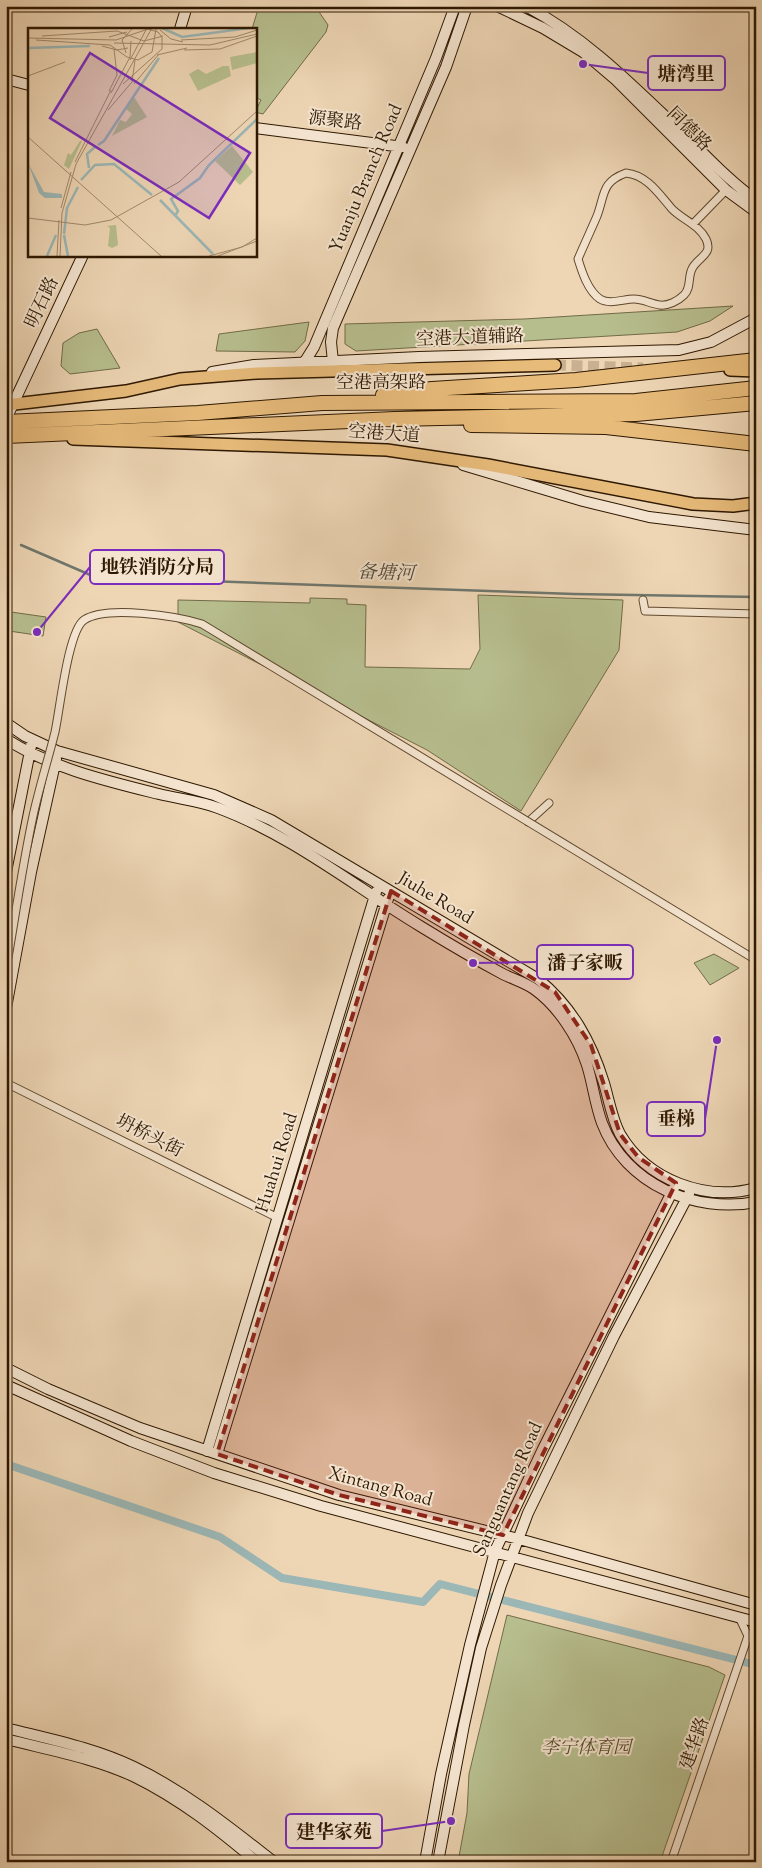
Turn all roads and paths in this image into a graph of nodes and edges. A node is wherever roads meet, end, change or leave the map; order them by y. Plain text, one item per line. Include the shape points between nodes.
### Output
1 (187, 6) edge
2 (455, 6) edge
3 (467, 6) edge
4 (497, 6) edge
5 (526, 6) edge
6 (180, 28) edge
7 (6, 79) edge
8 (28, 85) edge
9 (256, 128) edge
10 (398, 146) junction
11 (411, 148) junction
12 (726, 190) junction
13 (756, 200) edge
14 (756, 212) edge
15 (693, 224) junction
16 (83, 256) edge
17 (756, 318) edge
18 (756, 359) edge
19 (333, 362) junction
20 (304, 363) junction
21 (555, 365) tunnel mouth
22 (730, 370) dead end
23 (756, 371) edge
24 (180, 379) junction
25 (756, 388) edge
26 (322, 403) junction
27 (756, 403) edge
28 (10, 405) edge
29 (395, 419) junction
30 (197, 420) junction
31 (6, 421) edge
32 (6, 436) edge
33 (6, 442) edge
34 (756, 444) edge
35 (425, 455) junction
36 (756, 503) edge
37 (756, 530) edge
38 (643, 600) dead end
39 (756, 614) edge
40 (6, 723) edge
41 (6, 738) edge
42 (33, 740) junction
43 (30, 751) junction
44 (57, 751) junction
45 (55, 764) junction
46 (549, 803) dead end
47 (528, 822) junction
48 (6, 872) edge
49 (379, 884) junction
50 (391, 891) junction
51 (375, 897) junction
52 (387, 904) junction
53 (756, 960) edge
54 (7, 961) edge
55 (6, 973) edge
56 (6, 1008) edge
57 (6, 1083) edge
58 (676, 1183) junction
59 (756, 1188) edge
60 (692, 1189) junction
61 (671, 1194) junction
62 (686, 1200) junction
63 (756, 1202) edge
64 (278, 1218) junction
65 (6, 1368) edge
66 (6, 1385) edge
67 (212, 1453) junction
68 (503, 1535) junction
69 (519, 1539) junction
70 (495, 1551) junction
71 (512, 1556) junction
72 (756, 1605) edge
73 (739, 1617) junction
74 (756, 1622) edge
75 (756, 1633) edge
76 (748, 1636) junction
77 (6, 1728) edge
78 (6, 1739) edge
79 (257, 1862) edge
80 (274, 1862) edge
81 (425, 1862) edge
82 (438, 1862) edge
83 (671, 1862) edge

1 - 6 street
2 - 10 street, Yuanju Branch Road
3 - 11 street, Yuanju Branch Road via 446,67
4 - 12 street, 同德路 via 583,52 616,80
5 - 13 street, 同德路 via 578,37 619,71
7 - 8 street
9 - 10 street, 源聚路
10 - 11 street, 源聚路
10 - 20 street, Yuanju Branch Road via 314,347
11 - 19 street, Yuanju Branch Road via 333,328
12 - 14 street, 同德路
12 - 15 street
15 - 15 street via 706,239 708,249 707,254 693,266 689,287 678,300 660,305 634,299 602,300 585,279 578,259 597,216 601,195 615,177 636,174 648,182 683,219
16 - 28 street, 明石路
17 - 19 street, 空港大道辅路 via 711,342 679,350 505,353
18 - 26 highway via 576,380 432,389
19 - 20 street, 空港大道辅路
20 - 24 street, 空港大道辅路 via 254,365
21 - 24 main road via 258,373
22 - 23 main road
24 - 28 main road via 126,392
25 - 26 highway, 空港高架路 via 636,401
26 - 30 highway, 空港高架路
27 - 29 highway, 空港高架路 via 636,414
28 - 31 street, 明石路
29 - 30 highway, 空港高架路
29 - 34 highway via 493,427 606,427
30 - 31 highway, 空港高架路
30 - 32 highway, 空港高架路
33 - 35 main road, 空港大道 via 62,438 388,450
35 - 36 main road, 空港大道 via 693,504 733,506
35 - 37 street via 583,501 640,514
38 - 39 street via 645,611
40 - 42 street, Jiuhe Road
41 - 43 street, Jiuhe Road
42 - 43 street
42 - 44 street, Jiuhe Road
43 - 45 street, Jiuhe Road
43 - 48 street
44 - 45 street
44 - 49 street, Jiuhe Road via 214,795 272,820
45 - 51 street, Jiuhe Road via 219,808 272,834
45 - 56 street
46 - 47 street
47 - 53 street, bridge
47 - 54 street, bridge via 202,624 122,612 94,614 82,621 73,637 55,732 33,816
49 - 50 street, Jiuhe Road
49 - 51 street, Huahui Road
50 - 52 street, Huahui Road
50 - 58 street, Jiuhe Road via 555,992 591,1044 620,1134 638,1157
51 - 52 street, Jiuhe Road
51 - 64 street, Huahui Road
52 - 61 street, Jiuhe Road via 544,998 574,1035 610,1139 635,1169
52 - 67 street, Huahui Road
54 - 55 street
57 - 64 street, 坍桥头街
58 - 60 street, Jiuhe Road
58 - 61 street, Sanguantang Road
59 - 60 street, Jiuhe Road via 733,1192
60 - 62 street, Sanguantang Road
61 - 62 street, Jiuhe Road
61 - 68 street, Sanguantang Road
62 - 63 street, Jiuhe Road via 717,1205
62 - 69 street, Sanguantang Road via 577,1411 528,1513
64 - 67 street, Huahui Road
65 - 67 street, Xintang Road via 48,1390 140,1428
66 - 70 street, Xintang Road via 130,1441 214,1473 321,1506
67 - 68 street, Xintang Road via 339,1495
68 - 69 street, Xintang Road
68 - 70 street, Sanguantang Road
69 - 71 street, Sanguantang Road
69 - 72 street, Xintang Road
70 - 71 street, Xintang Road
70 - 81 street, Sanguantang Road via 441,1774
71 - 73 street, Xintang Road
71 - 82 street, Sanguantang Road via 481,1648
73 - 74 street, Xintang Road
73 - 76 street
75 - 76 street
76 - 83 street, 建华路
77 - 80 street via 134,1767 190,1798
78 - 79 street via 135,1777 204,1818

